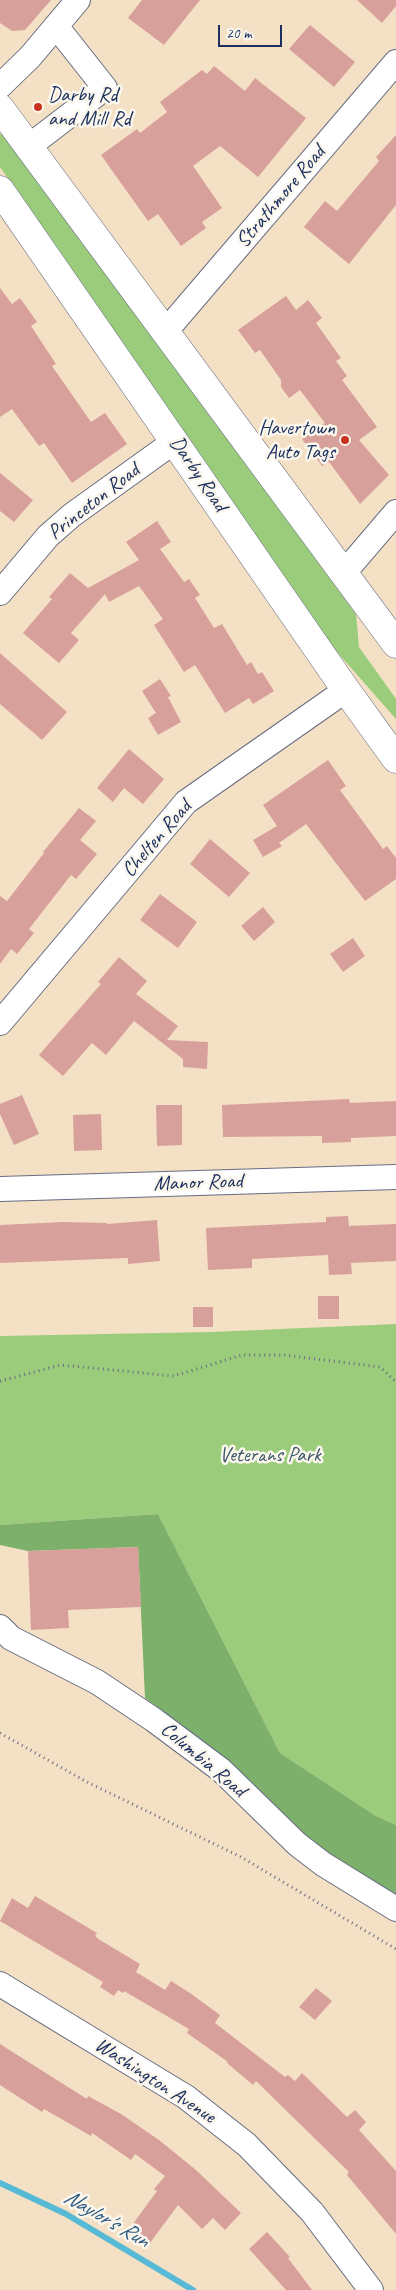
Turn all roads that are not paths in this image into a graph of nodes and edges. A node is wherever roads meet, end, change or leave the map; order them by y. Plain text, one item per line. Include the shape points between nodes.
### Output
1 (78, 0) edge
2 (56, 26) junction
3 (396, 62) edge
4 (0, 86) edge
5 (0, 108) edge
6 (28, 147) junction
7 (3, 202) edge
8 (165, 332) junction
9 (175, 441) junction
10 (396, 512) edge
11 (344, 574) junction
12 (0, 592) edge
13 (396, 644) edge
14 (346, 690) junction
15 (396, 758) edge
16 (0, 1023) edge
17 (396, 1177) edge
18 (0, 1189) edge
19 (0, 1627) edge
20 (396, 1909) edge
21 (0, 1984) edge
22 (371, 2290) edge

1 - 2 street
2 - 4 street
2 - 6 street via 105,88
3 - 8 street, Strathmore Road
5 - 6 main road
6 - 8 main road
7 - 9 main road, Darby Road
8 - 11 main road
9 - 12 street, Princeton Road via 66,520
9 - 14 main road, Darby Road
10 - 11 street
11 - 13 main road
14 - 15 main road, Darby Road
14 - 16 street, Chelten Road via 186,802
17 - 18 street, Manor Road
19 - 20 street, Columbia Road via 11,1638 97,1682 154,1720 221,1770 297,1844
21 - 22 street, Washington Avenue via 186,2097 247,2145 312,2212

